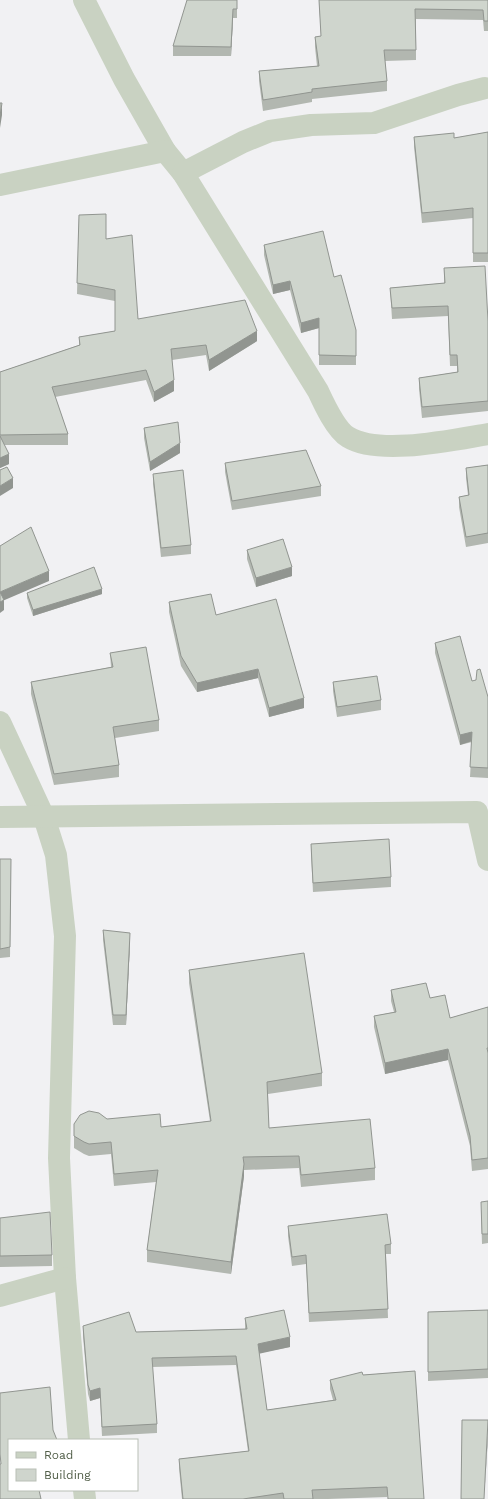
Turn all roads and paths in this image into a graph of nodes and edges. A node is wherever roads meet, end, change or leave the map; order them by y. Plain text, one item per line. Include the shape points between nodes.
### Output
1 (84, 0) edge
2 (485, 88) dead end
3 (164, 151) junction
4 (183, 173) junction
5 (0, 185) edge
6 (488, 434) edge
7 (0, 722) edge
8 (483, 812) edge
9 (0, 817) edge
10 (44, 817) junction
11 (488, 860) edge
12 (65, 1278) junction
13 (0, 1296) edge
14 (79, 1439) edge

1 - 3 street
2 - 4 street via 374,123 311,125 270,131
3 - 4 street
3 - 5 street
4 - 6 street via 318,391 333,420 347,436 363,444 393,447
7 - 10 street
8 - 10 street
8 - 11 street
9 - 10 street
10 - 12 street via 56,855 65,936 59,1158
12 - 13 street
12 - 14 street

